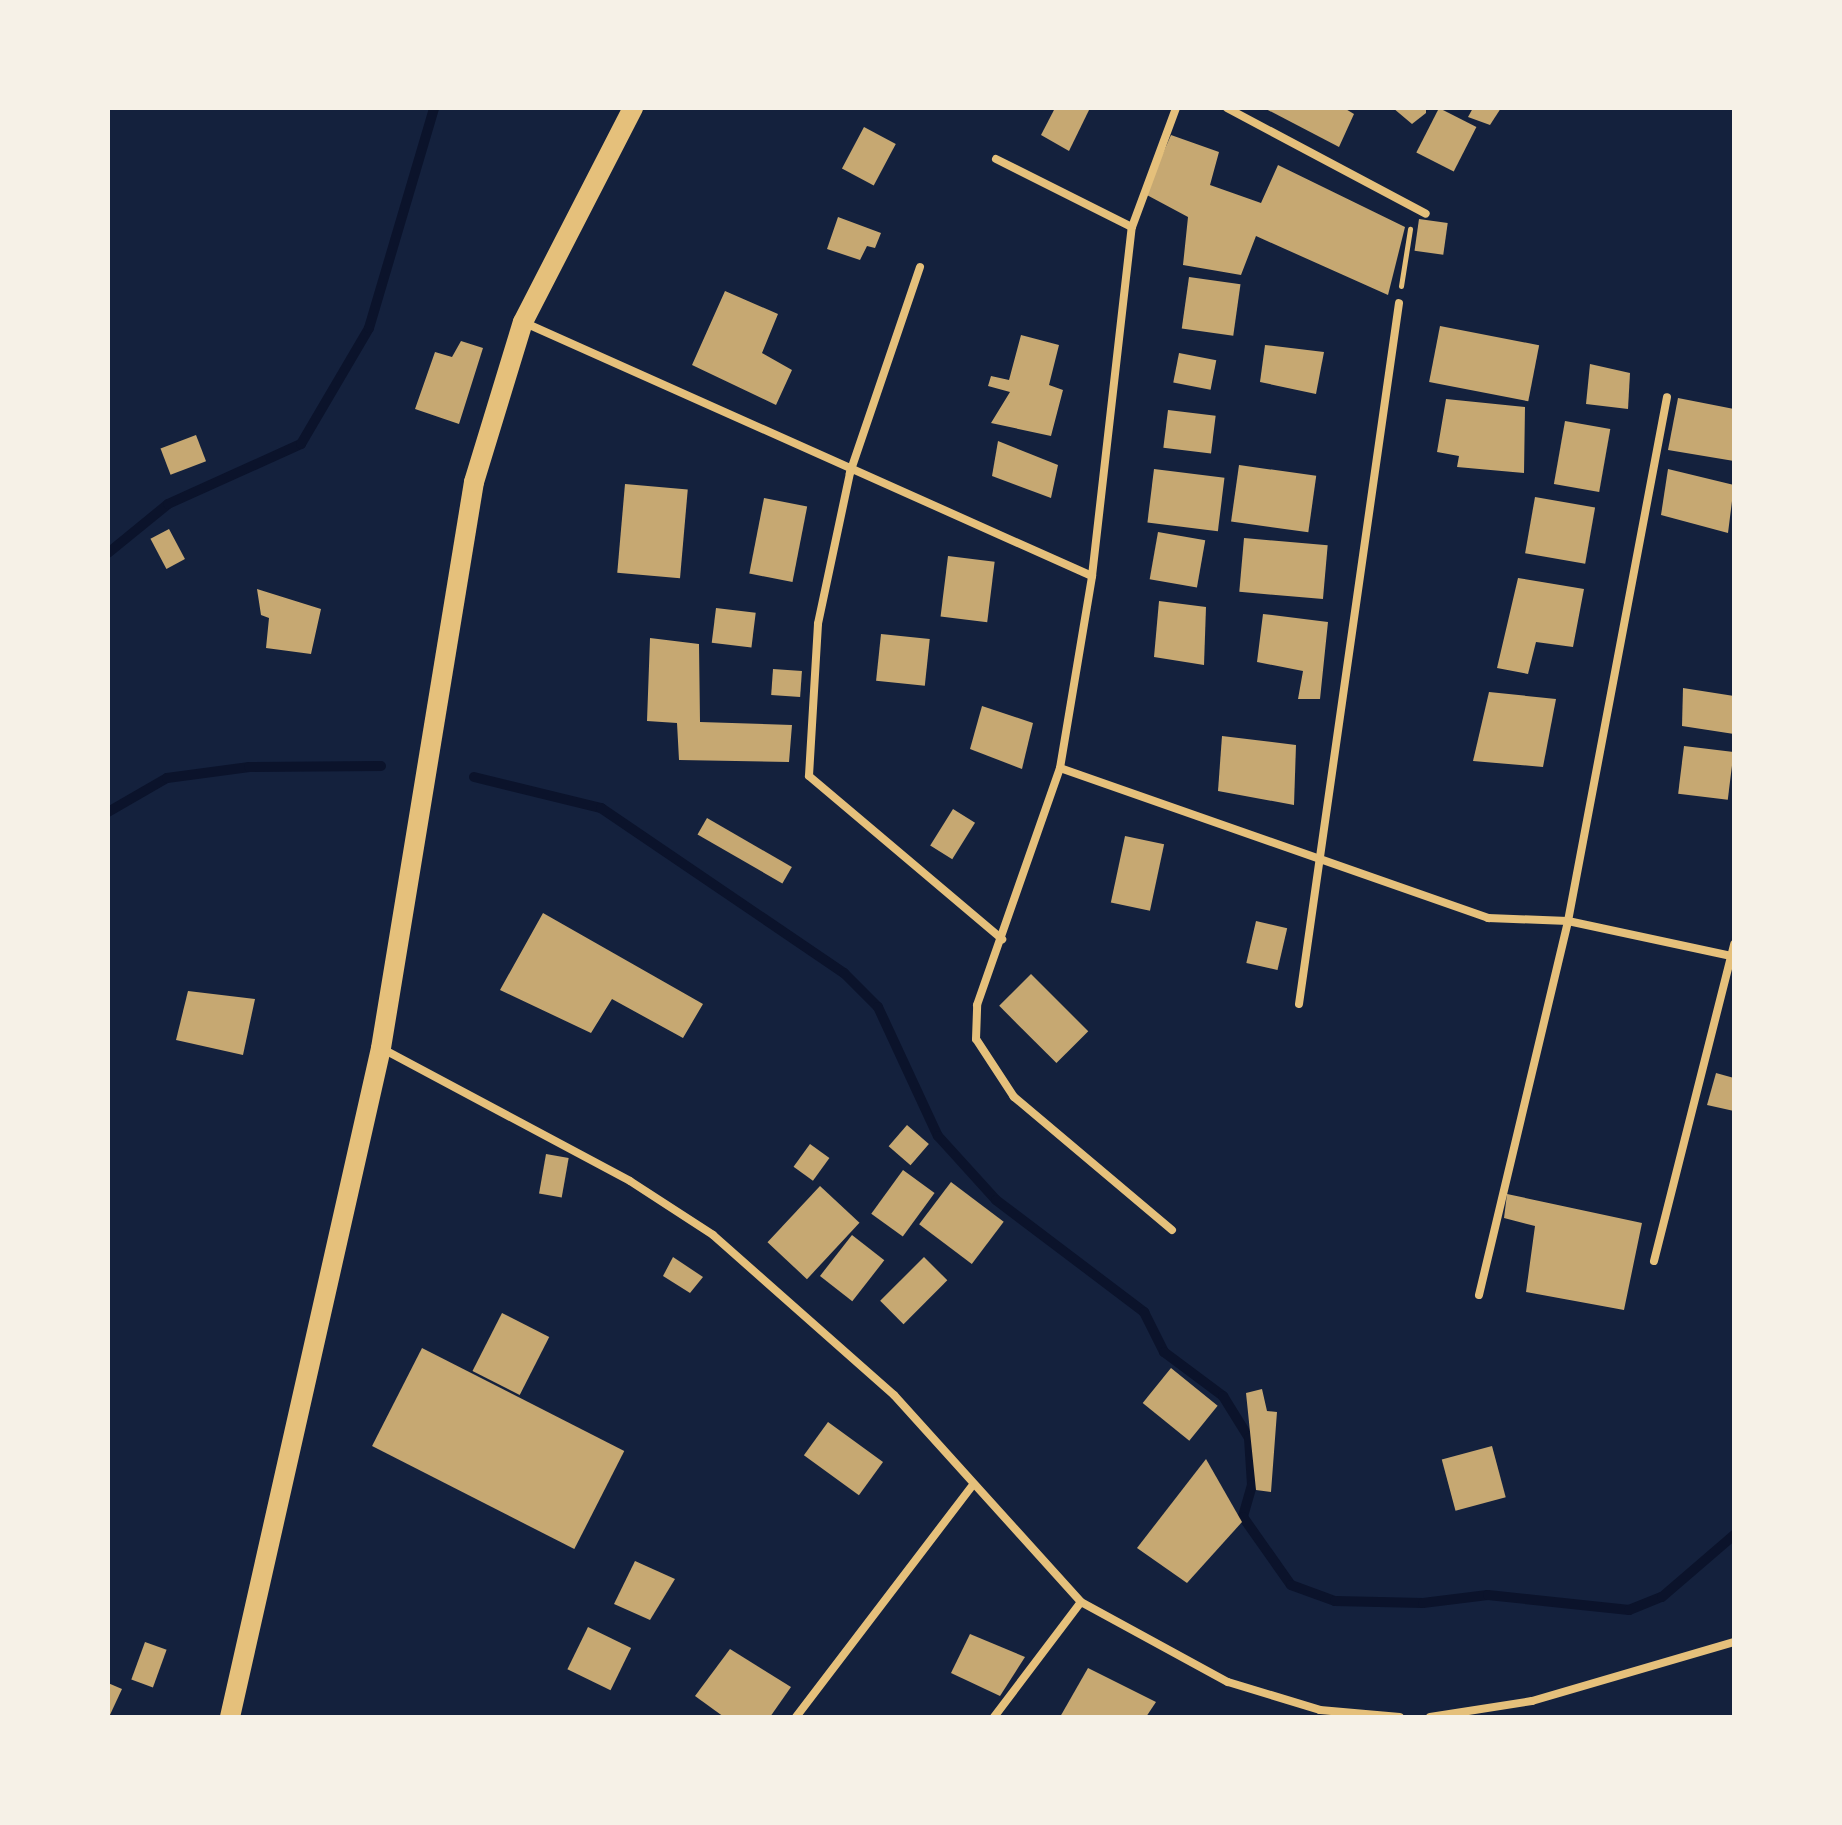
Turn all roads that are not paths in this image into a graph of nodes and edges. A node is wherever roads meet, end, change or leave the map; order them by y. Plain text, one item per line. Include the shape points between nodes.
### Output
1 (633, 108) edge
2 (1176, 108) edge
3 (1227, 108) edge
4 (996, 159) dead end
5 (1426, 214) dead end
6 (1132, 227) junction
7 (920, 267) dead end
8 (1399, 303) road end
9 (523, 322) junction
10 (1667, 397) dead end
11 (850, 473) junction
12 (1092, 576) junction
13 (1060, 768) junction
14 (1322, 864) junction
15 (1568, 921) junction
16 (1002, 939) junction
17 (1734, 944) edge
18 (1731, 956) junction
19 (1299, 1004) dead end
20 (381, 1048) junction
21 (1172, 1230) dead end
22 (1654, 1261) dead end
23 (1479, 1295) dead end
24 (972, 1486) junction
25 (1081, 1602) junction
26 (1734, 1642) edge
27 (1493, 1712) edge
28 (1319, 1713) edge
29 (230, 1717) edge
30 (796, 1717) edge
31 (994, 1717) edge
32 (1400, 1717) edge
33 (1430, 1717) edge

1 - 9 main road
2 - 6 street
3 - 5 street
4 - 6 street
6 - 12 street
7 - 11 street
8 - 14 street
9 - 11 street
9 - 20 main road via 462,536
10 - 15 street
11 - 12 street
11 - 16 street via 818,624 809,776
12 - 13 street
13 - 14 street via 1187,806
13 - 16 street
14 - 15 street via 1488,918
14 - 19 street
15 - 18 street
15 - 23 street
16 - 21 street via 977,1005 976,1039 987,1066
17 - 18 street
18 - 22 street
20 - 24 street via 630,1181 713,1235 894,1395
20 - 29 main road
24 - 25 street
24 - 30 street
25 - 28 street via 1228,1682
25 - 31 street
26 - 27 street
27 - 33 street
28 - 32 street

